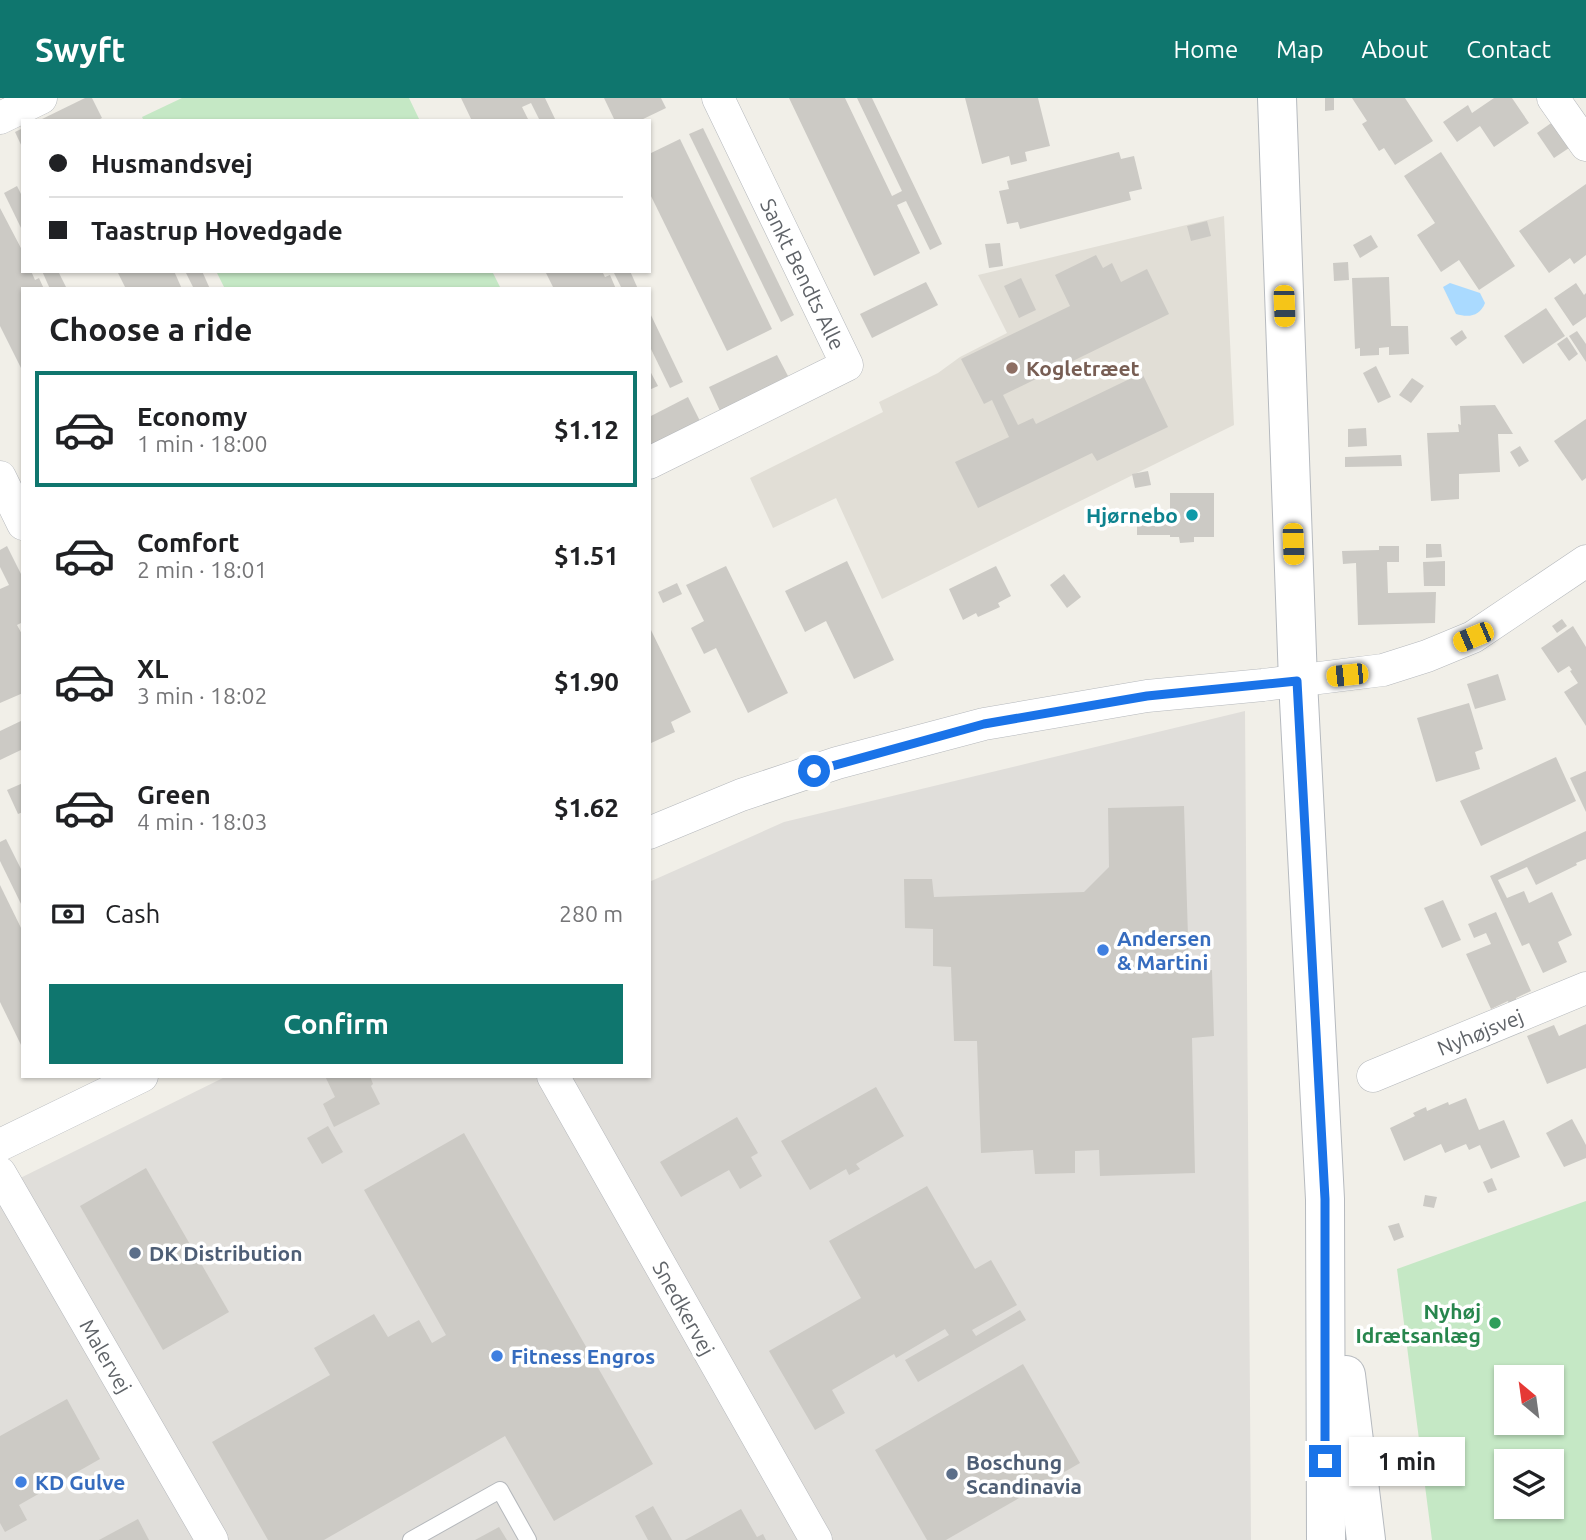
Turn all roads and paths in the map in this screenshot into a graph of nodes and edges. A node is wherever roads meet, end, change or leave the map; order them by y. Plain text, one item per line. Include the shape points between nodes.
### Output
1 (41, 98) edge
2 (718, 98) edge
3 (1277, 98) edge
4 (1553, 98) edge
5 (0, 118) edge
6 (1586, 145) edge
7 (651, 462) edge
8 (0, 477) edge
9 (21, 520) edge
10 (1586, 561) edge
11 (1297, 681) junction
12 (651, 832) edge
13 (1586, 988) edge
14 (1373, 1076) dead end
15 (138, 1078) edge
16 (554, 1078) edge
17 (0, 1145) edge
18 (0, 1173) edge
19 (1325, 1199) junction
20 (212, 1540) edge
21 (411, 1540) edge
22 (528, 1540) edge
23 (816, 1540) edge
24 (1326, 1540) edge
25 (1366, 1540) edge

1 - 5 street
2 - 7 street, Sankt Bendts Alle via 847,365
3 - 11 street
4 - 6 street
8 - 9 street
10 - 11 street via 1473,637 1383,670
11 - 12 street via 1147,696 984,724 838,763 741,795
11 - 19 street
13 - 14 street, Nyhøjsvej
15 - 17 street
16 - 23 street, Snedkervej
18 - 20 street, Malervej
19 - 24 street
19 - 25 street
21 - 22 lane via 499,1489

